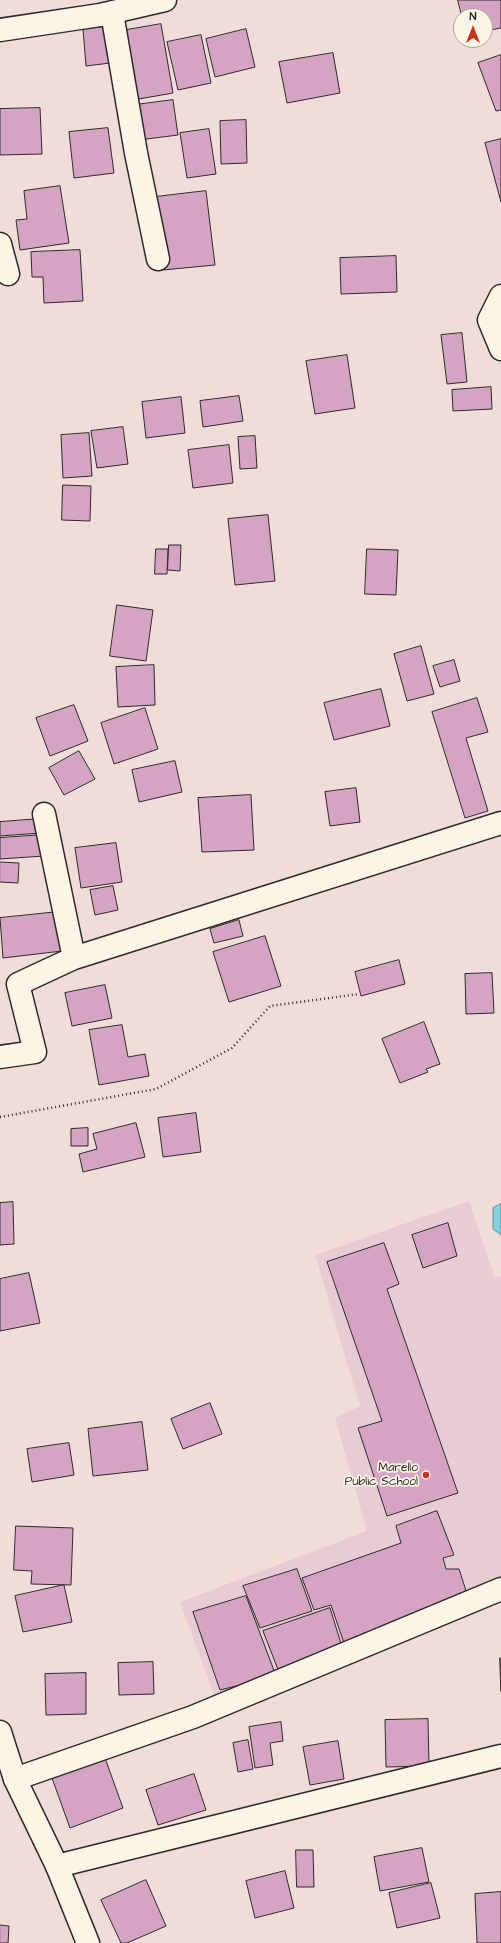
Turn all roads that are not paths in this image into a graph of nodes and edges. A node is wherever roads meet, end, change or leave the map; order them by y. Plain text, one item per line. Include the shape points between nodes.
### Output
1 (165, 0) edge
2 (112, 13) junction
3 (0, 30) edge
4 (0, 244) edge
5 (158, 259) dead end
6 (8, 274) dead end
7 (501, 296) edge
8 (501, 349) edge
9 (44, 814) dead end
10 (501, 823) edge
11 (74, 958) junction
12 (0, 1057) edge
13 (501, 1589) edge
14 (0, 1732) edge
15 (501, 1756) edge
16 (15, 1779) junction
17 (58, 1866) junction
18 (88, 1943) edge

1 - 2 street
2 - 3 street
2 - 5 street via 136,153
4 - 6 street
7 - 8 street via 489,320
9 - 11 street
10 - 11 street
11 - 12 street via 18,984 35,1052
13 - 16 street via 193,1717
14 - 16 street
15 - 17 street
16 - 17 street
17 - 18 street

